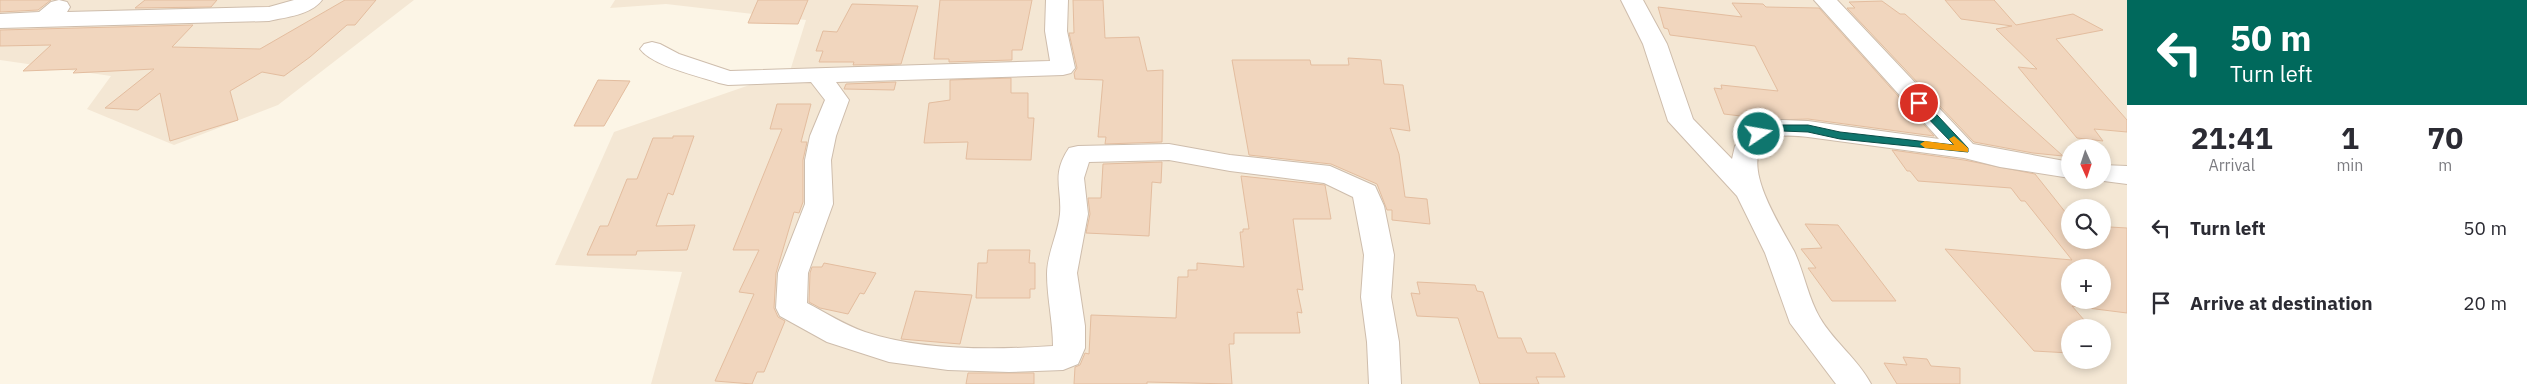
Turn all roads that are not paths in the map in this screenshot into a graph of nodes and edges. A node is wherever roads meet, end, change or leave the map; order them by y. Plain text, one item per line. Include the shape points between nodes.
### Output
1 (68, 0) edge
2 (311, 0) edge
3 (1057, 0) edge
4 (1632, 0) edge
5 (1825, 0) edge
6 (45, 19) junction
7 (0, 21) edge
8 (652, 49) dead end
9 (818, 74) junction
10 (1964, 150) junction
11 (2061, 169) edge
12 (2111, 174) edge
13 (2127, 176) edge
14 (1749, 192) junction
15 (1385, 384) edge
16 (1855, 384) edge

1 - 6 street
2 - 6 street via 296,8 269,14
3 - 9 street via 1056,31 1063,68
4 - 14 street via 1655,44 1681,121
5 - 10 street
6 - 7 street
8 - 9 street via 671,60 728,78
9 - 15 street via 837,100 818,160 818,204 793,273 792,308 839,334 884,349 924,356 1063,358 1069,348 1069,326 1062,274 1074,214 1070,178 1078,154 1169,152 1330,175 1365,192 1379,255 1376,297
10 - 11 street
10 - 14 street via 1782,128 1759,134 1748,146 1744,168
12 - 13 street
14 - 16 street via 1780,253 1806,323

